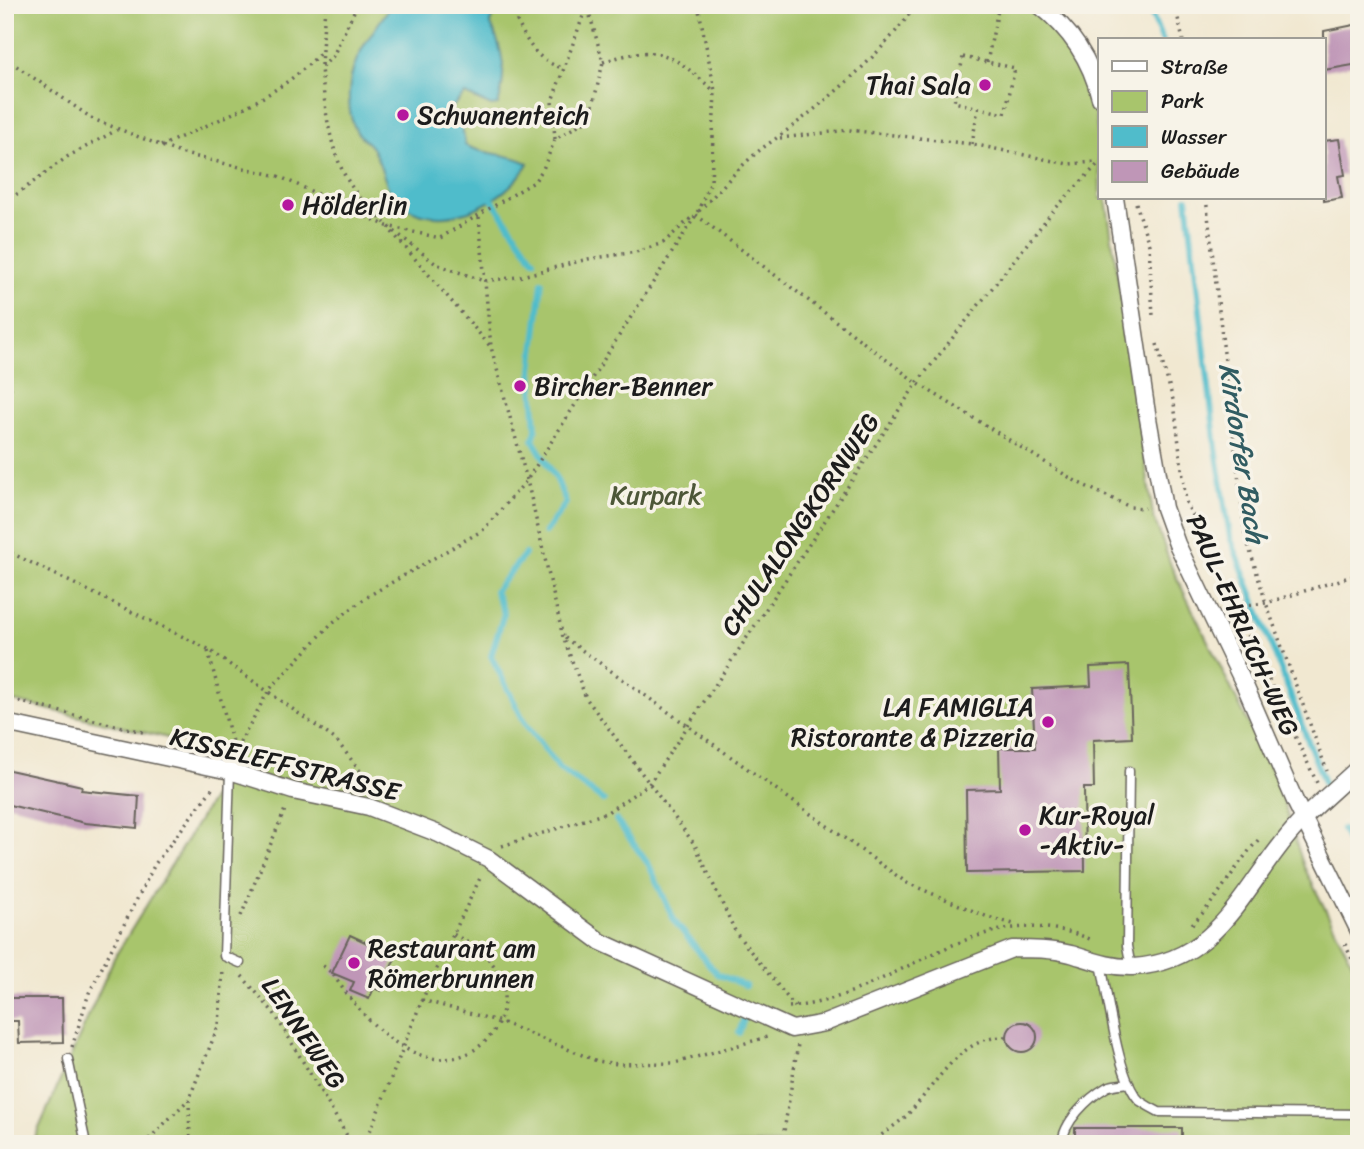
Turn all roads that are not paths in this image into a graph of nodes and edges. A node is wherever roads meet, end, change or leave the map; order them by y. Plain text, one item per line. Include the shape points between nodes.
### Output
1 (1039, 5) edge
2 (1098, 92) edge
3 (1115, 200) edge
4 (5, 723) edge
5 (1359, 767) edge
6 (228, 770) junction
7 (1129, 771) dead end
8 (1303, 820) junction
9 (1359, 931) edge
10 (240, 962) dead end
11 (1101, 964) junction
12 (1131, 967) junction
13 (68, 1059) road end
14 (1129, 1083) junction
15 (1359, 1114) edge
16 (86, 1144) edge
17 (1062, 1144) edge

1 - 2 street via 1077,44
3 - 8 street, PAUL-EHRLICH-WEG via 1164,508
4 - 6 street, KISSELEFFSTRASSE
5 - 8 street
6 - 10 lane via 224,956
6 - 11 street, KISSELEFFSTRASSE via 293,791 369,807 491,854 601,942 795,1035 1012,949 1044,949
7 - 12 lane
8 - 9 street, PAUL-EHRLICH-WEG
8 - 12 street via 1229,918 1203,941 1160,964
11 - 12 street
11 - 14 lane
13 - 16 lane
14 - 15 lane via 1139,1100 1159,1112
14 - 17 lane via 1108,1087 1079,1110 1062,1134

